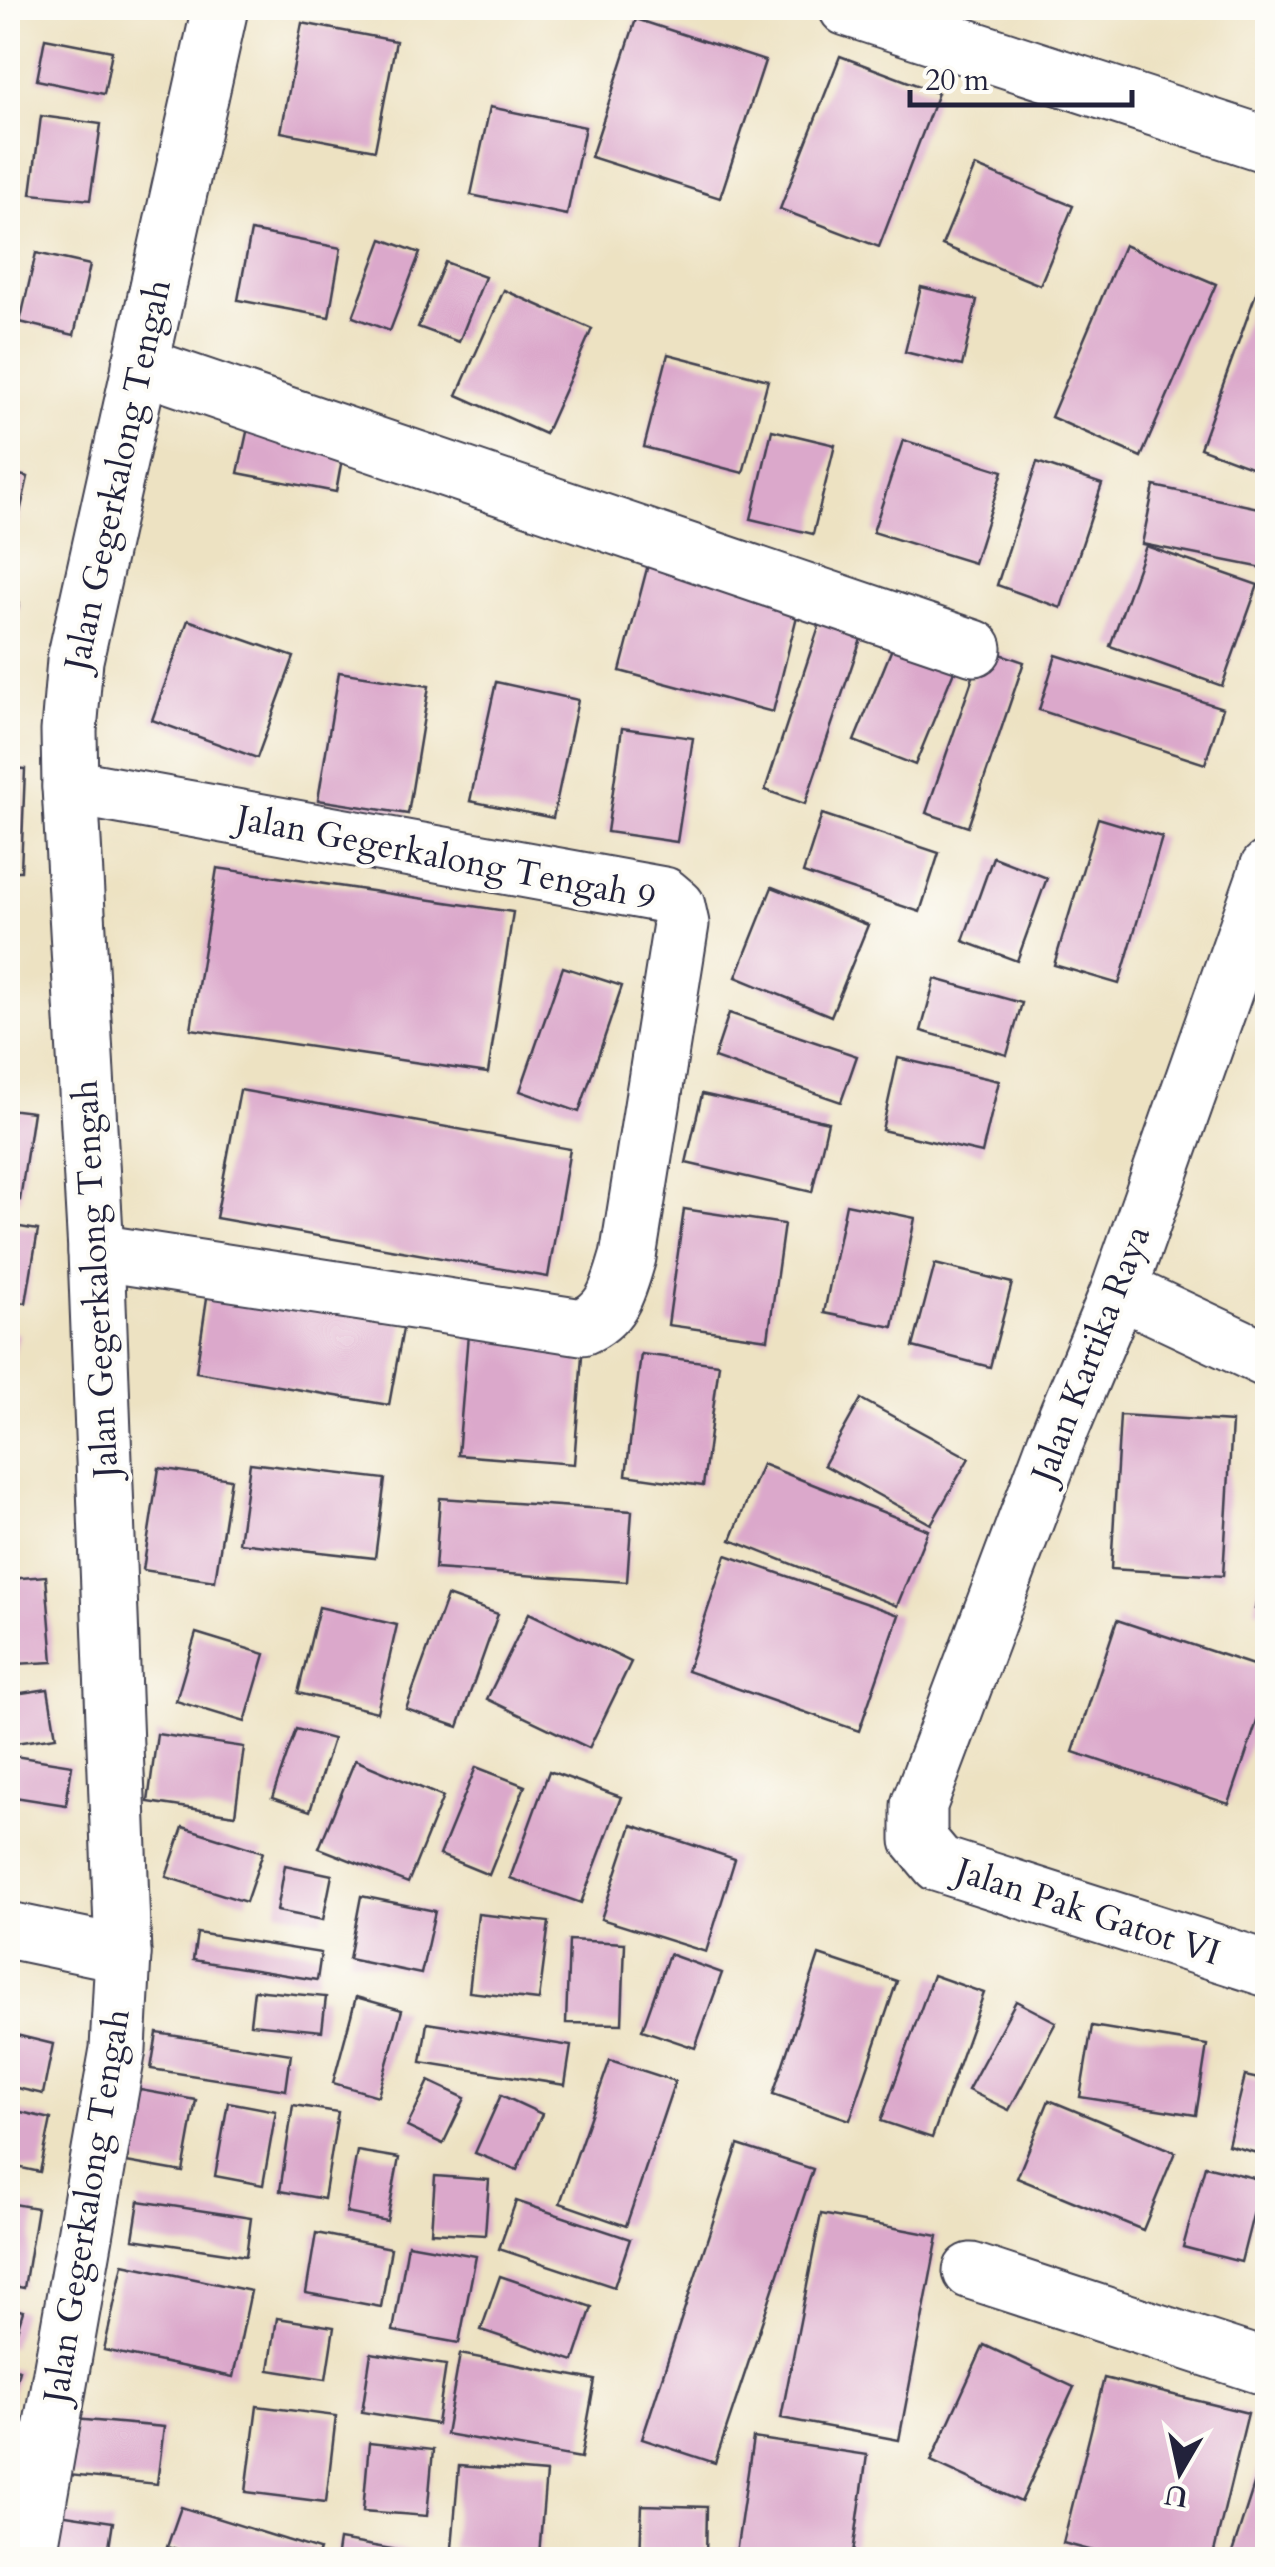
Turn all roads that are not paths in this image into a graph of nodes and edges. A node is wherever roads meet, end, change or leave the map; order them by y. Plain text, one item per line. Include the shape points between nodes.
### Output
1 (220, 8) edge
2 (846, 8) edge
3 (1268, 146) edge
4 (140, 365) junction
5 (974, 648) dead end
6 (70, 787) junction
7 (1268, 868) edge
8 (96, 1252) junction
9 (1119, 1290) junction
10 (1268, 1360) edge
11 (918, 1840) joint
12 (8, 1930) edge
13 (123, 1954) junction
14 (1268, 1969) edge
15 (971, 2271) dead end
16 (1268, 2368) edge
17 (28, 2560) edge

1 - 4 street, Jalan Gegerkalong Tengah
2 - 3 street
4 - 5 street
4 - 6 street, Jalan Gegerkalong Tengah via 74,660
6 - 8 street, Jalan Gegerkalong Tengah
6 - 8 street, Jalan Gegerkalong Tengah 9 via 664,895 677,906 680,924 628,1258 614,1302 598,1320 582,1327
7 - 9 street, Jalan Kartika Raya
8 - 13 street, Jalan Gegerkalong Tengah
9 - 10 street
9 - 11 street, Jalan Kartika Raya via 919,1805
11 - 14 street, Jalan Pak Gatot VI via 940,1864
12 - 13 street
13 - 17 street, Jalan Gegerkalong Tengah via 118,2049
15 - 16 street

